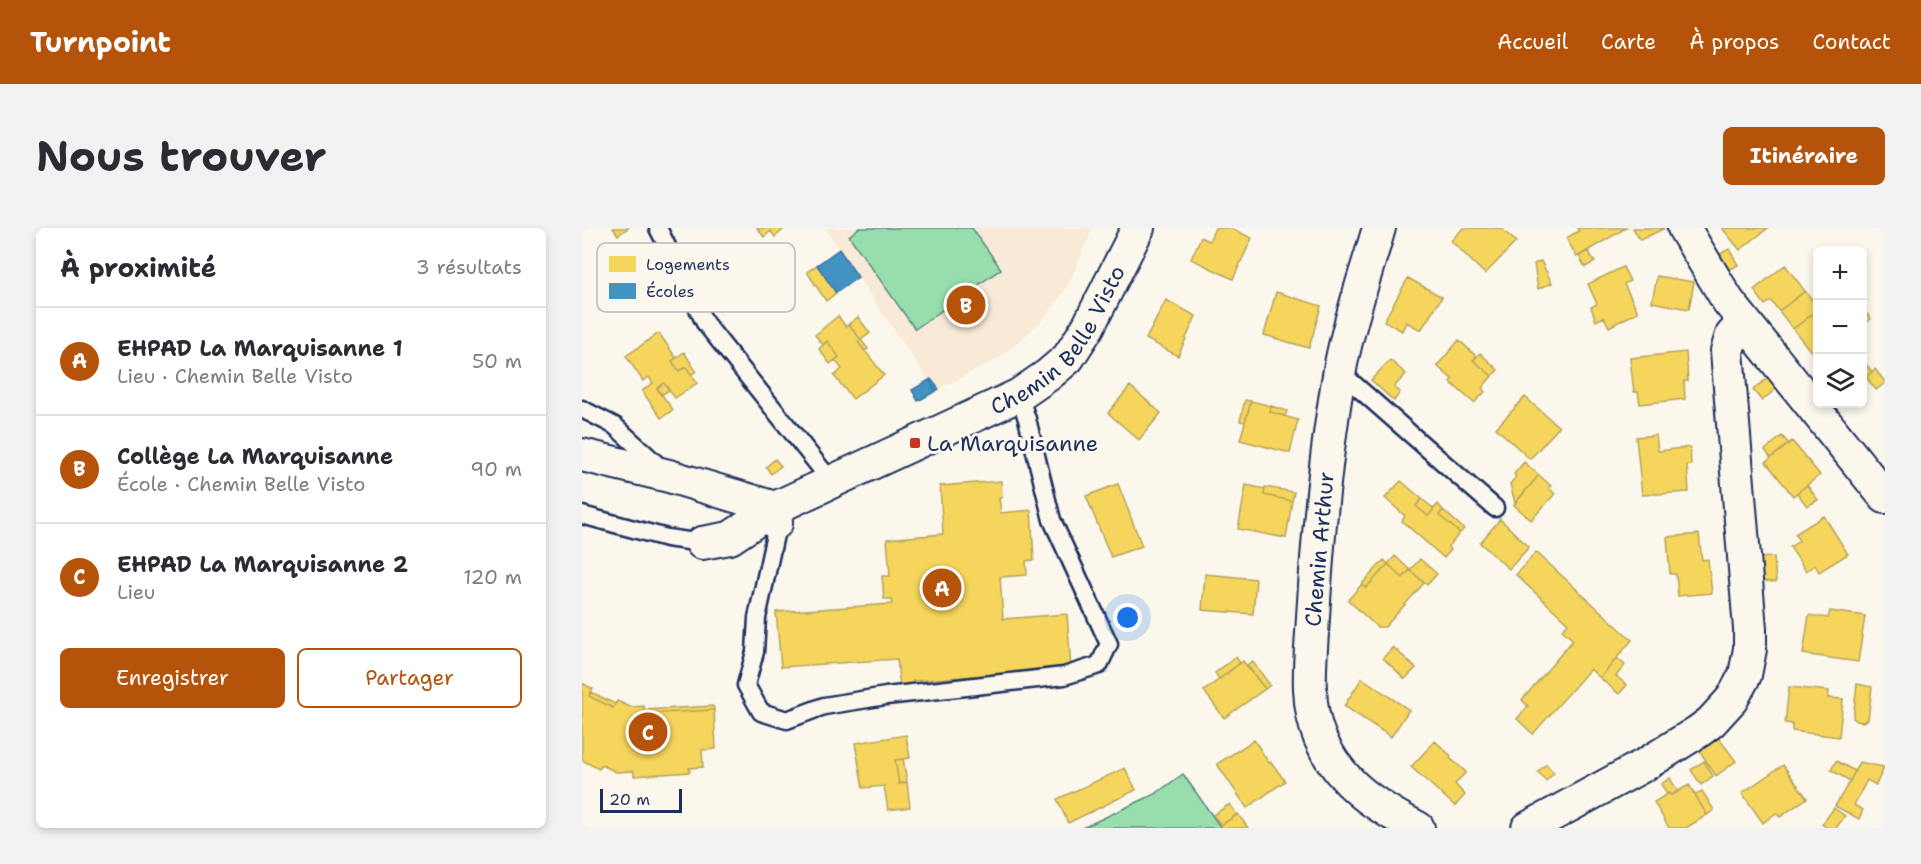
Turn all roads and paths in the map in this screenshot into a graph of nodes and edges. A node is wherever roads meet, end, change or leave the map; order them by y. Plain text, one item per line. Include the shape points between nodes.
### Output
1 (658, 228) edge
2 (1138, 228) edge
3 (1378, 228) edge
4 (1684, 228) edge
5 (665, 243) edge
6 (700, 312) edge
7 (1744, 322) junction
8 (1340, 372) junction
9 (1019, 395) junction
10 (582, 409) edge
11 (582, 455) edge
12 (669, 476) junction
13 (831, 481) junction
14 (1885, 497) edge
15 (1495, 508) dead end
16 (582, 515) edge
17 (776, 519) junction
18 (702, 543) joint
19 (1418, 828) edge
20 (1528, 828) edge

1 - 5 lane
2 - 9 street, Chemin Belle Visto via 1068,358
3 - 8 street, Chemin Arthur
4 - 7 street
6 - 13 lane
7 - 14 street
7 - 20 street via 1732,335 1727,351 1750,629 1745,675 1724,709 1699,731
8 - 15 lane
8 - 19 street, Chemin Arthur via 1318,548 1310,682 1313,713 1330,758 1348,780 1377,806
9 - 13 street, Chemin Belle Visto
9 - 17 lane via 1052,520 1109,644 1099,664 1064,676 824,706 787,720 761,712 746,685
10 - 12 lane via 615,426
11 - 12 street
12 - 17 street
13 - 17 street, Chemin Belle Visto
16 - 18 lane via 667,538
17 - 18 street, Chemin Belle Visto via 730,538

